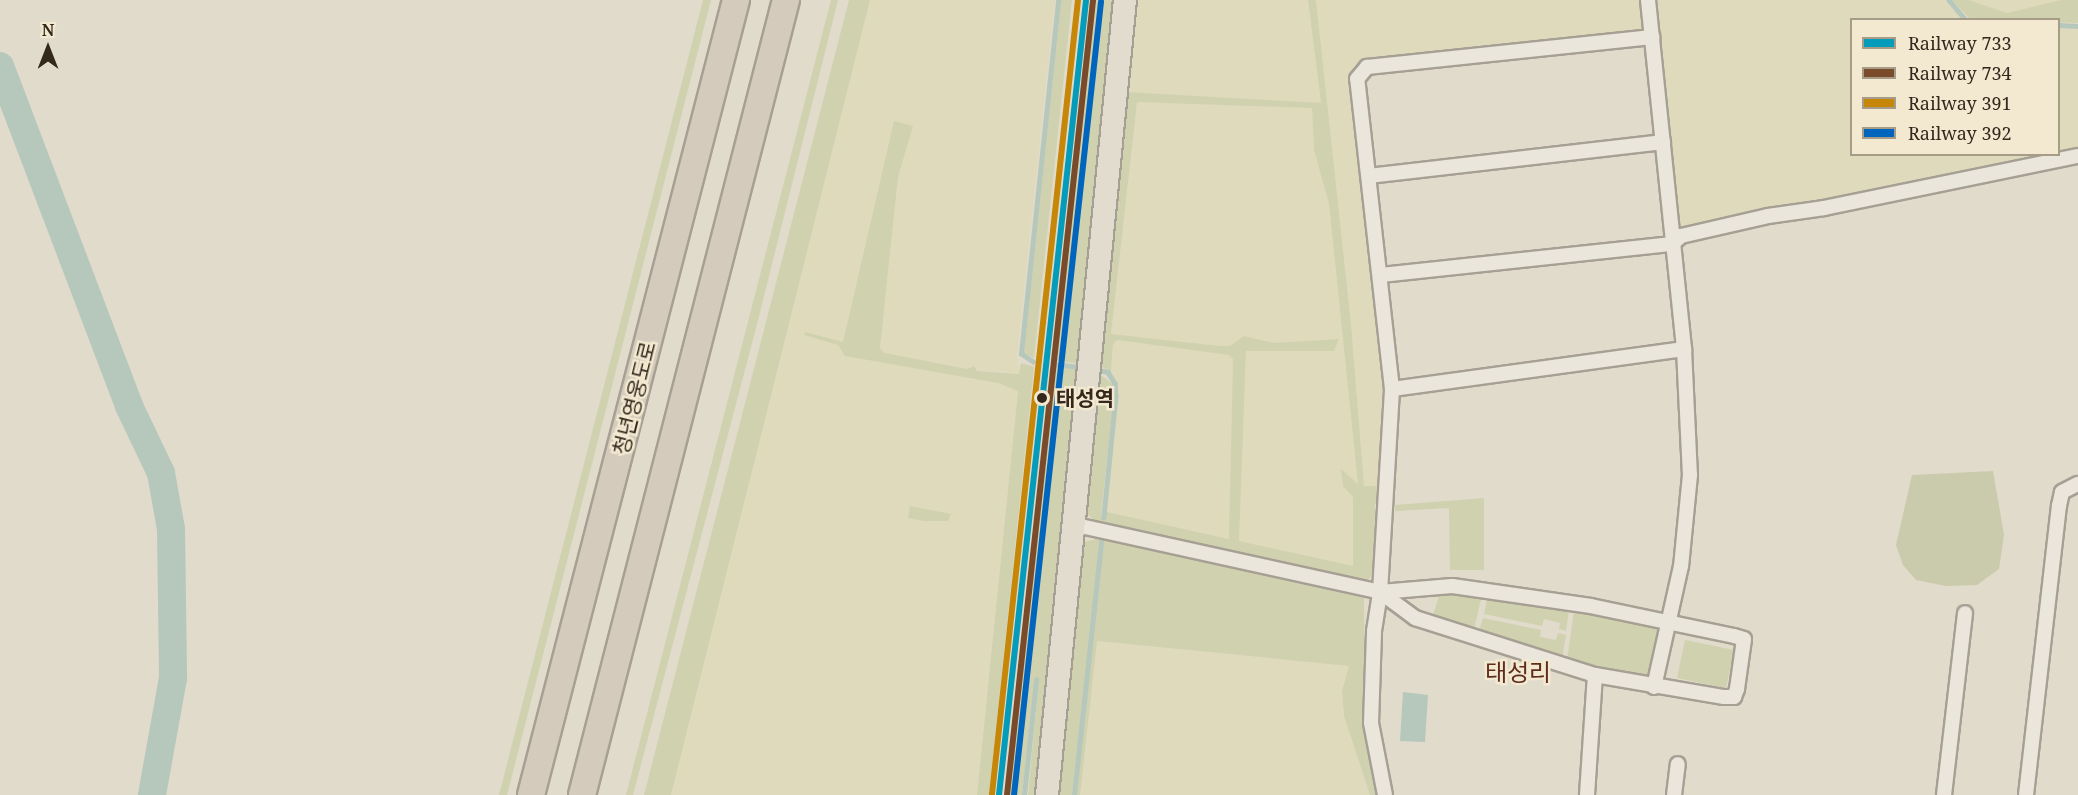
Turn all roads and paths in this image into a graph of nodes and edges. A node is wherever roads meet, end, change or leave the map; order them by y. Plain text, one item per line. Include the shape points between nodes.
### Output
1 (736, 0) edge
2 (786, 0) edge
3 (1125, 0) edge
4 (1648, 0) edge
5 (1652, 37) junction
6 (1663, 142) junction
7 (2078, 156) edge
8 (1369, 176) junction
9 (1672, 244) junction
10 (1381, 275) junction
11 (1684, 349) junction
12 (1392, 389) junction
13 (2078, 484) edge
14 (1076, 525) junction
15 (1380, 592) junction
16 (1965, 613) dead end
17 (1669, 621) junction
18 (1595, 675) junction
19 (1654, 687) junction
20 (1678, 764) dead end
21 (531, 795) edge
22 (582, 795) edge
23 (1047, 795) edge
24 (1385, 795) edge
25 (1587, 795) edge
26 (1674, 795) edge
27 (1944, 795) edge
28 (2026, 795) edge

1 - 21 highway, 청년영웅도로
2 - 22 highway
3 - 14 main road
4 - 5 street
5 - 6 street
5 - 8 street via 1367,67 1357,79
6 - 8 street
6 - 9 street
7 - 9 street via 1768,216 1682,236
8 - 10 street
9 - 10 street
9 - 11 street
10 - 12 street
11 - 12 street
11 - 17 street via 1690,475 1686,530
12 - 15 street
13 - 28 street via 2062,492 2059,506
14 - 15 street
14 - 23 main road
15 - 17 street via 1452,586
15 - 18 street via 1415,618
15 - 24 street via 1374,631 1371,723
16 - 27 street
17 - 19 street
17 - 19 street via 1744,639 1737,689 1734,697 1724,698
18 - 19 street
18 - 25 street
20 - 26 street

